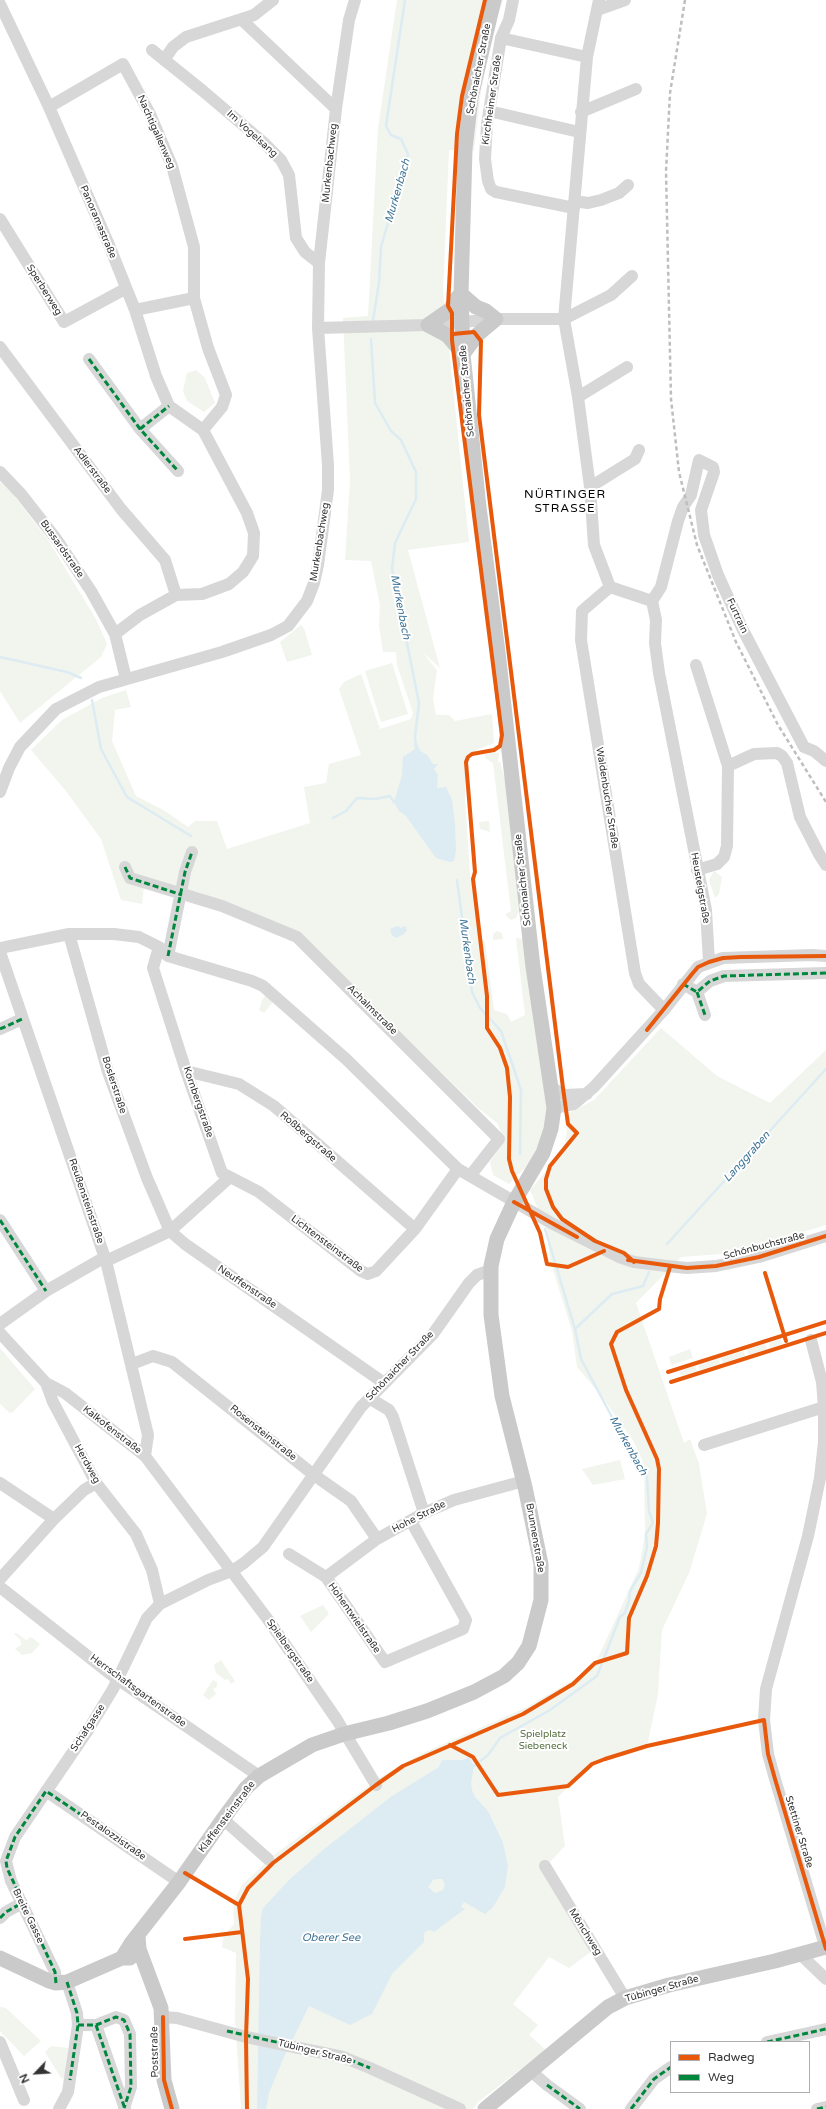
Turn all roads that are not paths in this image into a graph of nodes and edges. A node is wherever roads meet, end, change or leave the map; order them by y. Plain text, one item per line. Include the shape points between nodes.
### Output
1 (11, 0) edge
2 (273, 0) edge
3 (348, 0) edge
4 (355, 0) edge
5 (494, 0) edge
6 (513, 0) edge
7 (625, 0) edge
8 (0, 5) edge
9 (598, 5) edge
10 (242, 20) junction
11 (348, 20) junction
12 (501, 38) junction
13 (152, 50) dead end
14 (587, 58) junction
15 (164, 60) junction
16 (636, 89) dead end
17 (49, 108) junction
18 (336, 109) junction
19 (489, 111) junction
20 (581, 112) junction
21 (579, 132) junction
22 (628, 185) dead end
23 (574, 204) junction
24 (0, 220) edge
25 (319, 263) junction
26 (632, 276) dead end
27 (125, 289) junction
28 (461, 294) junction
29 (194, 298) junction
30 (136, 310) junction
31 (496, 319) junction
32 (564, 319) junction
33 (462, 323) junction
34 (428, 324) junction
35 (318, 328) junction
36 (0, 347) edge
37 (463, 354) junction
38 (89, 359) dead end
39 (627, 367) dead end
40 (578, 397) junction
41 (169, 406) junction
42 (140, 429) junction
43 (203, 430) junction
44 (639, 450) dead end
45 (0, 472) edge
46 (178, 472) dead end
47 (590, 487) junction
48 (610, 587) junction
49 (176, 595) junction
50 (652, 601) junction
51 (115, 634) junction
52 (696, 665) dead end
53 (126, 679) junction
54 (826, 761) edge
55 (4, 764) edge
56 (728, 766) junction
57 (0, 792) edge
58 (192, 852) dead end
59 (826, 865) edge
60 (125, 867) dead end
61 (697, 870) junction
62 (182, 895) junction
63 (69, 934) junction
64 (0, 948) edge
65 (0, 952) edge
66 (164, 952) junction
67 (826, 956) edge
68 (709, 962) junction
69 (826, 973) edge
70 (683, 984) junction
71 (697, 992) junction
72 (664, 1010) junction
73 (705, 1015) dead end
74 (22, 1019) junction
75 (0, 1029) edge
76 (186, 1071) junction
77 (552, 1088) junction
78 (587, 1094) junction
79 (554, 1108) junction
80 (458, 1169) junction
81 (470, 1176) junction
82 (230, 1177) junction
83 (514, 1202) junction
84 (0, 1220) edge
85 (415, 1229) junction
86 (170, 1230) junction
87 (826, 1236) edge
88 (105, 1259) junction
89 (491, 1270) junction
90 (46, 1291) junction
91 (0, 1324) edge
92 (0, 1333) edge
93 (810, 1340) dead end
94 (132, 1364) junction
95 (46, 1383) junction
96 (384, 1383) junction
97 (369, 1398) junction
98 (824, 1407) junction
99 (704, 1445) dead end
100 (145, 1456) junction
101 (314, 1474) junction
102 (524, 1481) junction
103 (0, 1483) edge
104 (96, 1483) junction
105 (424, 1513) junction
106 (54, 1519) junction
107 (411, 1521) junction
108 (377, 1539) junction
109 (212, 1544) junction
110 (289, 1554) dead end
111 (232, 1570) junction
112 (326, 1577) junction
113 (0, 1579) edge
114 (208, 1580) junction
115 (0, 1588) edge
116 (160, 1604) junction
117 (118, 1679) junction
118 (344, 1734) junction
119 (259, 1776) junction
120 (376, 1785) dead end
121 (46, 1791) junction
122 (223, 1819) junction
123 (9, 1849) joint
124 (268, 1858) dead end
125 (3, 1862) edge
126 (544, 1866) dead end
127 (179, 1882) junction
128 (22, 1903) junction
129 (0, 1918) edge
130 (138, 1936) junction
131 (826, 1947) edge
132 (800, 1954) junction
133 (0, 1958) edge
134 (122, 1958) junction
135 (146, 1969) junction
136 (826, 1979) edge
137 (61, 1983) junction
138 (625, 1998) junction
139 (163, 2017) junction
140 (78, 2025) junction
141 (96, 2025) junction
142 (826, 2029) edge
143 (772, 2041) edge
144 (0, 2042) edge
145 (670, 2068) edge
146 (532, 2072) junction
147 (24, 2100) dead end
148 (124, 2108) edge
149 (826, 2108) edge
150 (59, 2109) edge
151 (172, 2109) edge
152 (460, 2109) edge
153 (485, 2109) edge
154 (580, 2109) edge
155 (630, 2109) edge
156 (818, 2109) edge

1 - 8 street
2 - 10 street via 254,15
3 - 11 street
4 - 11 street, Murkenbachweg
5 - 28 main road, Schönaicher Straße via 471,97 465,149
6 - 12 street, Kirchheimer Straße via 509,20
7 - 9 street
8 - 17 street, Panoramastraße
9 - 14 street
10 - 15 street via 186,36 173,47
10 - 18 street
11 - 18 street, Murkenbachweg
12 - 14 street
12 - 19 street, Kirchheimer Straße
13 - 15 street, Im Vogelsang
14 - 20 street
15 - 25 street, Im Vogelsang via 282,160 289,175 296,238 305,252
16 - 20 street
17 - 27 street, Panoramastraße
17 - 29 street, Nachtigallenweg via 123,64 150,114 172,166 194,247
18 - 25 street, Murkenbachweg
19 - 21 street
19 - 23 street, Kirchheimer Straße via 485,159 488,181 492,189 507,195
20 - 21 street
21 - 23 street
22 - 23 street via 619,193 601,200
23 - 32 street
24 - 27 street, Sperberweg via 64,322
25 - 35 street, Murkenbachweg
26 - 32 street via 611,294
27 - 30 street, Panoramastraße
28 - 31 main road
28 - 33 main road, Schönaicher Straße
28 - 34 main road via 451,310
29 - 30 street
29 - 43 street via 208,348 226,395 222,406
30 - 41 street, Panoramastraße via 156,376
31 - 32 street
31 - 33 street
31 - 37 main road via 477,335
32 - 40 street
33 - 34 street
33 - 37 main road, Schönaicher Straße
34 - 35 street
34 - 37 main road via 447,335
35 - 53 street, Murkenbachweg via 328,490 318,564 307,601 288,626 271,635 222,652
36 - 49 street, Adlerstraße via 121,509 165,560
37 - 77 main road, Schönaicher Straße via 533,967
38 - 42 street
39 - 40 street
40 - 47 street
41 - 42 street
41 - 43 street
42 - 46 street
43 - 49 street via 247,513 254,533 253,556 243,572 229,584 202,594
44 - 47 street via 635,459
45 - 51 street, Bussardstraße via 58,540
47 - 48 street via 594,545
48 - 50 street
48 - 72 street, Waldenbucher Straße via 582,611 581,640 635,973 639,984
49 - 51 street via 140,615
50 - 54 street, Furtrain via 661,587 678,521 691,495 699,460 713,467 714,472 701,510 704,535 718,575 742,630 804,747
50 - 61 street, Heusteigstraße via 656,620 655,643 659,673
51 - 53 street
52 - 56 street
53 - 55 street via 99,687 56,709
55 - 57 street
56 - 59 street via 754,754 776,753 782,756 787,763 800,817
56 - 61 street via 727,846 724,857 717,864
58 - 62 street via 185,872
60 - 62 street, Achalmstraße via 130,878
61 - 68 street, Heusteigstraße via 706,910
62 - 66 street
62 - 81 street, Achalmstraße via 222,906 297,937 499,1139
63 - 64 street
63 - 66 street via 140,937
63 - 86 street, Boslerstraße via 108,1072 147,1178
65 - 74 street, Reußensteinstraße
66 - 76 street, Kornbergstraße via 153,968
66 - 80 street via 252,980 263,986 346,1060
67 - 68 street via 741,957
68 - 70 street via 698,967
69 - 71 street via 724,976 710,981
70 - 71 street
70 - 72 street
71 - 73 street
72 - 78 street
74 - 75 street
74 - 88 street, Reußensteinstraße
76 - 82 street, Kornbergstraße via 222,1172
76 - 85 street, Roßbergstraße via 239,1084 274,1106
77 - 78 street via 565,1095
77 - 79 main road, Schönaicher Straße
78 - 79 street via 574,1104
79 - 83 main road, Schönaicher Straße via 551,1129 543,1153
80 - 81 street
80 - 85 street, Lichtensteinstraße
81 - 83 street
82 - 85 street, Lichtensteinstraße via 258,1192 368,1274 376,1270
82 - 86 street
83 - 87 street, Schönbuchstraße via 619,1257 634,1262 687,1268 730,1264
83 - 89 main road, Schönaicher Straße via 497,1239
84 - 90 street
86 - 88 street
86 - 96 street, Neuffenstraße via 185,1244
88 - 90 street
88 - 94 street, Reußensteinstraße
89 - 96 street, Schönaicher Straße via 477,1275 468,1283 433,1334
89 - 102 main road, Brunnenstraße via 491,1315 497,1370
90 - 91 street
92 - 95 street, Herdweg
93 - 98 street, Stettiner Straße via 822,1382
94 - 100 street, Reußensteinstraße via 148,1435
94 - 101 street, Rosensteinstraße via 153,1356 172,1362
95 - 100 street, Kalkofenstraße via 65,1393
95 - 104 street, Herdweg via 53,1402
96 - 97 street, Schönaicher Straße
97 - 101 street, Schönaicher Straße
97 - 105 street via 394,1416
98 - 99 street
98 - 131 street, Stettiner Straße via 824,1442 814,1506 766,1689 764,1720 768,1754
100 - 109 street, Kalkofenstraße
101 - 108 street, Rosensteinstraße via 351,1501
101 - 111 street, Schönaicher Straße via 263,1547
102 - 105 street, Hohe Straße via 454,1500
102 - 118 main road, Brunnenstraße via 542,1574 541,1600 525,1654 504,1676 474,1692 409,1717
103 - 106 street
104 - 106 street via 84,1490
104 - 116 street, Herdweg via 136,1534 152,1570
105 - 107 street, Hohe Straße
106 - 113 street
107 - 108 street, Hohe Straße
107 - 112 street, Hohentwielstraße via 464,1615 466,1620 463,1629 385,1662
108 - 112 street, Hohe Straße
109 - 111 street, Kalkofenstraße
109 - 114 street, Kalkofenstraße via 219,1564
110 - 112 street, Hohentwielstraße
111 - 114 street, Schönaicher Straße
111 - 118 street, Spielbergstraße via 304,1671
114 - 116 street, Schönaicher Straße
115 - 117 street, Herrschaftsgartenstraße
116 - 117 street, Schafgasse via 147,1618
117 - 119 street, Herrschaftsgartenstraße
117 - 121 street, Schafgasse via 88,1730
118 - 119 main road, Klaffensteinstraße via 312,1745
118 - 120 street, Spielbergstraße
119 - 122 main road, Klaffensteinstraße via 246,1788
121 - 123 street, Schafgasse
121 - 127 street, Pestalozzistraße
122 - 124 street
122 - 127 main road, Klaffensteinstraße
123 - 125 street, Breite Gasse
125 - 128 street, Breite Gasse
126 - 138 street, Mönchweg
127 - 130 main road, Klaffensteinstraße
128 - 129 street
128 - 137 street, Breite Gasse
130 - 134 main road
130 - 135 main road, Poststraße
131 - 132 main road, Tübinger Straße
132 - 136 street
132 - 138 main road, Tübinger Straße
133 - 137 main road via 49,1981
134 - 135 main road via 132,1958
134 - 137 main road
135 - 139 main road, Poststraße via 157,1994
137 - 140 street, Breite Gasse via 77,2013
138 - 146 main road, Tübinger Straße via 608,2007
139 - 151 main road, Poststraße via 164,2080
139 - 152 street, Tübinger Straße via 177,2018 350,2060
140 - 141 street
140 - 150 street, Breite Gasse via 68,2092
141 - 148 street
141 - 148 street via 116,2017 124,2020 130,2034 131,2087
142 - 143 street
144 - 147 street
145 - 155 street via 654,2079
146 - 153 main road, Tübinger Straße
146 - 154 street
149 - 156 street

